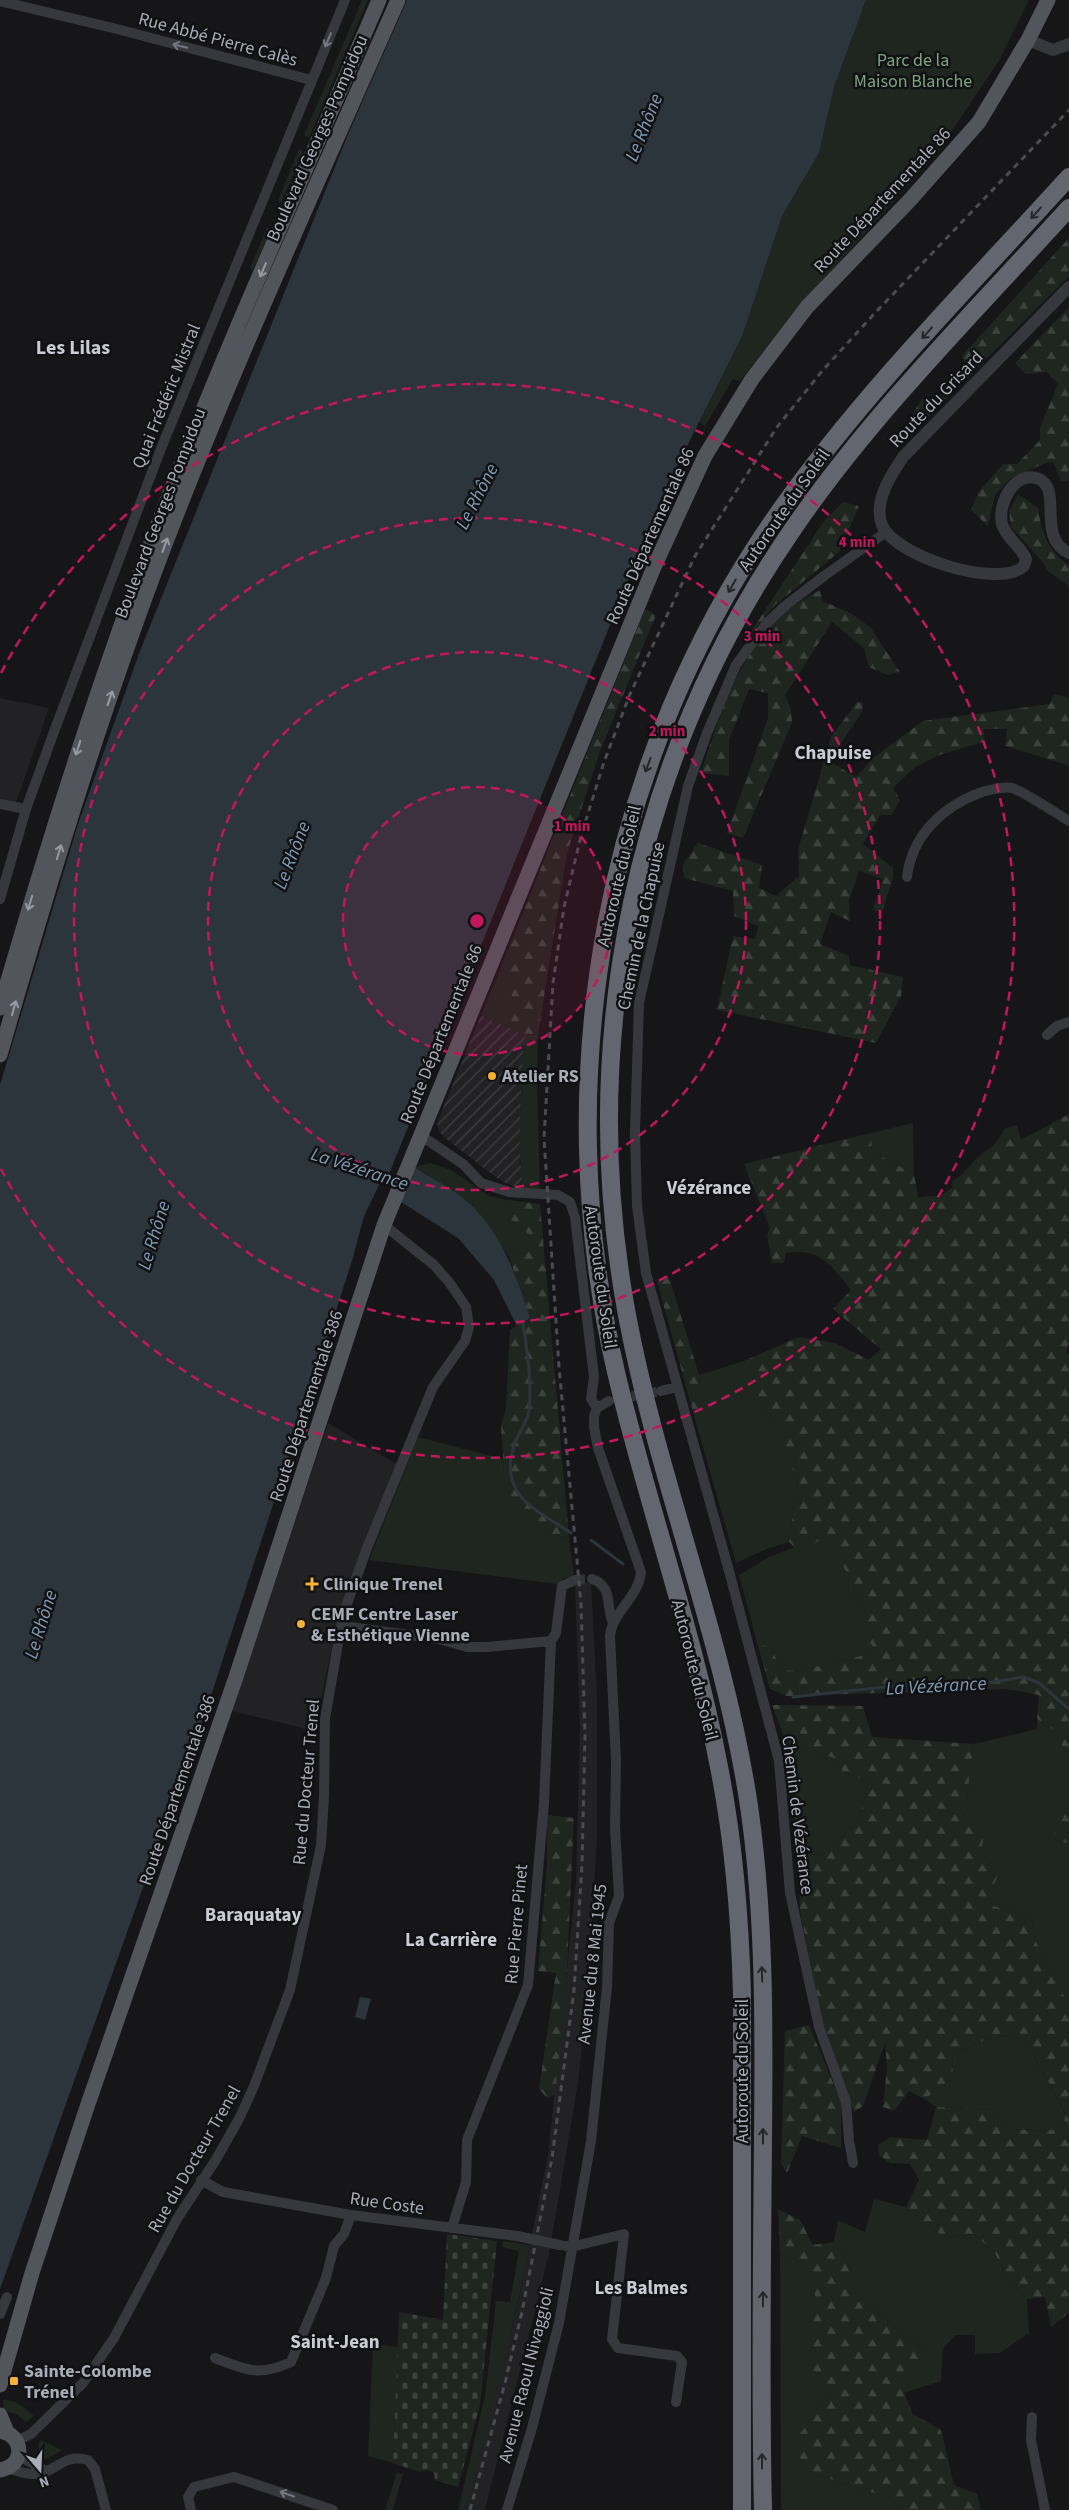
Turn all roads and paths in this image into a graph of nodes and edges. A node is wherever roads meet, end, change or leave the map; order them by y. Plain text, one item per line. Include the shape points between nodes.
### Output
1 (345, 0) edge
2 (379, 0) edge
3 (398, 0) edge
4 (1048, 0) edge
5 (0, 1) edge
6 (1028, 40) junction
7 (1069, 44) edge
8 (311, 80) junction
9 (1069, 177) edge
10 (1069, 208) edge
11 (1069, 287) edge
12 (886, 532) junction
13 (1069, 553) edge
14 (0, 804) edge
15 (26, 809) junction
16 (1069, 821) edge
17 (907, 877) dead end
18 (0, 899) edge
19 (0, 1008) edge
20 (1069, 1022) edge
21 (1047, 1035) dead end
22 (0, 1055) edge
23 (420, 1135) junction
24 (390, 1208) joint
25 (384, 1225) junction
26 (676, 1387) junction
27 (661, 1390) tunnel mouth
28 (609, 1401) tunnel mouth
29 (597, 1408) junction
30 (592, 1579) dead end
31 (574, 1580) dead end
32 (613, 1623) junction
33 (342, 1626) junction
34 (551, 1641) junction
35 (853, 2163) dead end
36 (201, 2180) junction
37 (351, 2215) junction
38 (452, 2228) junction
39 (571, 2247) junction
40 (7, 2297) dead end
41 (0, 2314) edge
42 (215, 2358) dead end
43 (0, 2384) edge
44 (676, 2402) dead end
45 (0, 2415) edge
46 (1032, 2417) dead end
47 (11, 2440) edge
48 (4, 2469) edge
49 (46, 2471) junction
50 (106, 2510) edge
51 (191, 2510) edge
52 (333, 2510) edge
53 (507, 2510) edge
54 (742, 2510) edge
55 (763, 2510) edge
56 (1045, 2510) edge

1 -> 8 street, Quai Frédéric Mistral
2 -> 19 main road, Boulevard Georges Pompidou via 211,392 157,528 80,742
22 -> 3 main road, Boulevard Georges Pompidou via 84,776 176,516 261,312
4 - 6 main road, Route Départementale 86
8 -> 5 street, Rue Abbé Pierre Calès
6 - 7 street via 1053,50
6 - 23 main road, Route Départementale 86 via 979,122 909,202 807,307 752,379 705,456 654,567
8 - 15 street, Quai Frédéric Mistral via 298,120 160,451
9 -> 54 highway, Autoroute du Soleil via 824,452 774,519 715,615 684,676 642,783 623,844 594,992 587,1143 592,1220 605,1322 640,1466 705,1704 719,1766 736,1879 742,1994
55 -> 10 highway, Autoroute du Soleil via 763,2071 757,1880 746,1790 728,1698 639,1371 619,1264 608,1143 608,1086 616,994 645,846 663,788 703,688 760,581 796,524 868,432
11 - 12 street, Route du Grisard via 903,457 881,502 881,519
12 - 13 street via 912,552 945,565 975,572 1015,572 1024,566 1026,559 1007,534 1001,511 1004,498 1022,480 1040,479 1049,488 1052,531 1062,550
12 - 26 street, Chemin de la Chapuise via 784,606 766,624 736,665 688,786 639,1003 635,1134 638,1206 646,1273
14 - 15 street
15 - 18 street, Quai Frédéric Mistral
16 - 17 street via 1012,788 991,789 966,798 938,816 920,838 908,866
20 - 21 street via 1057,1026
23 - 24 main road, Route Départementale 86
23 - 29 street via 463,1164 481,1183 494,1189 558,1195 570,1202 575,1216 592,1366 591,1399
24 - 25 main road, Route Départementale 386
25 - 33 street, Rue du Docteur Trenel via 434,1264 450,1282 466,1306 469,1327 465,1341 433,1387 367,1548
25 - 43 main road, Route Départementale 386 via 236,1678 32,2273
26 - 27 street
26 - 35 street, Chemin de Vézérance via 779,1761 790,1893 819,2027 846,2102
28 - 29 street
29 - 32 street via 594,1426 598,1448 641,1572 633,1594
30 - 32 street via 600,1582 608,1592 609,1614
31 - 34 street, Rue Pierre Pinet via 562,1586 556,1633
32 - 39 street, Avenue du 8 Mai 1945 via 610,1636 618,1896 609,1923 607,1987 591,2141
33 - 34 street via 467,1646
33 - 36 street, Rue du Docteur Trenel via 325,1719 321,1846 290,1990 246,2103
34 - 38 street, Rue Pierre Pinet via 544,1803 528,1985 469,2134 466,2182
36 - 37 street, Rue Coste via 223,2192
36 - 47 street, Rue du Docteur Trenel via 176,2219 100,2361 83,2383 31,2434
37 - 38 street, Rue Coste
37 - 42 street via 344,2234 334,2246 326,2278 291,2362 251,2372
38 - 39 street, Rue Coste, bridge
39 - 44 street via 624,2234 612,2339 618,2348 677,2356 682,2362
39 - 53 street, Avenue Raoul Nivaggioli via 554,2342
40 - 41 street
45 - 47 main road
46 - 56 street via 1031,2440
47 - 48 main road
47 - 49 street
48 - 49 street via 28,2474
49 - 50 street via 71,2458 88,2460 95,2469
52 -> 51 street via 234,2477 194,2487 188,2497

